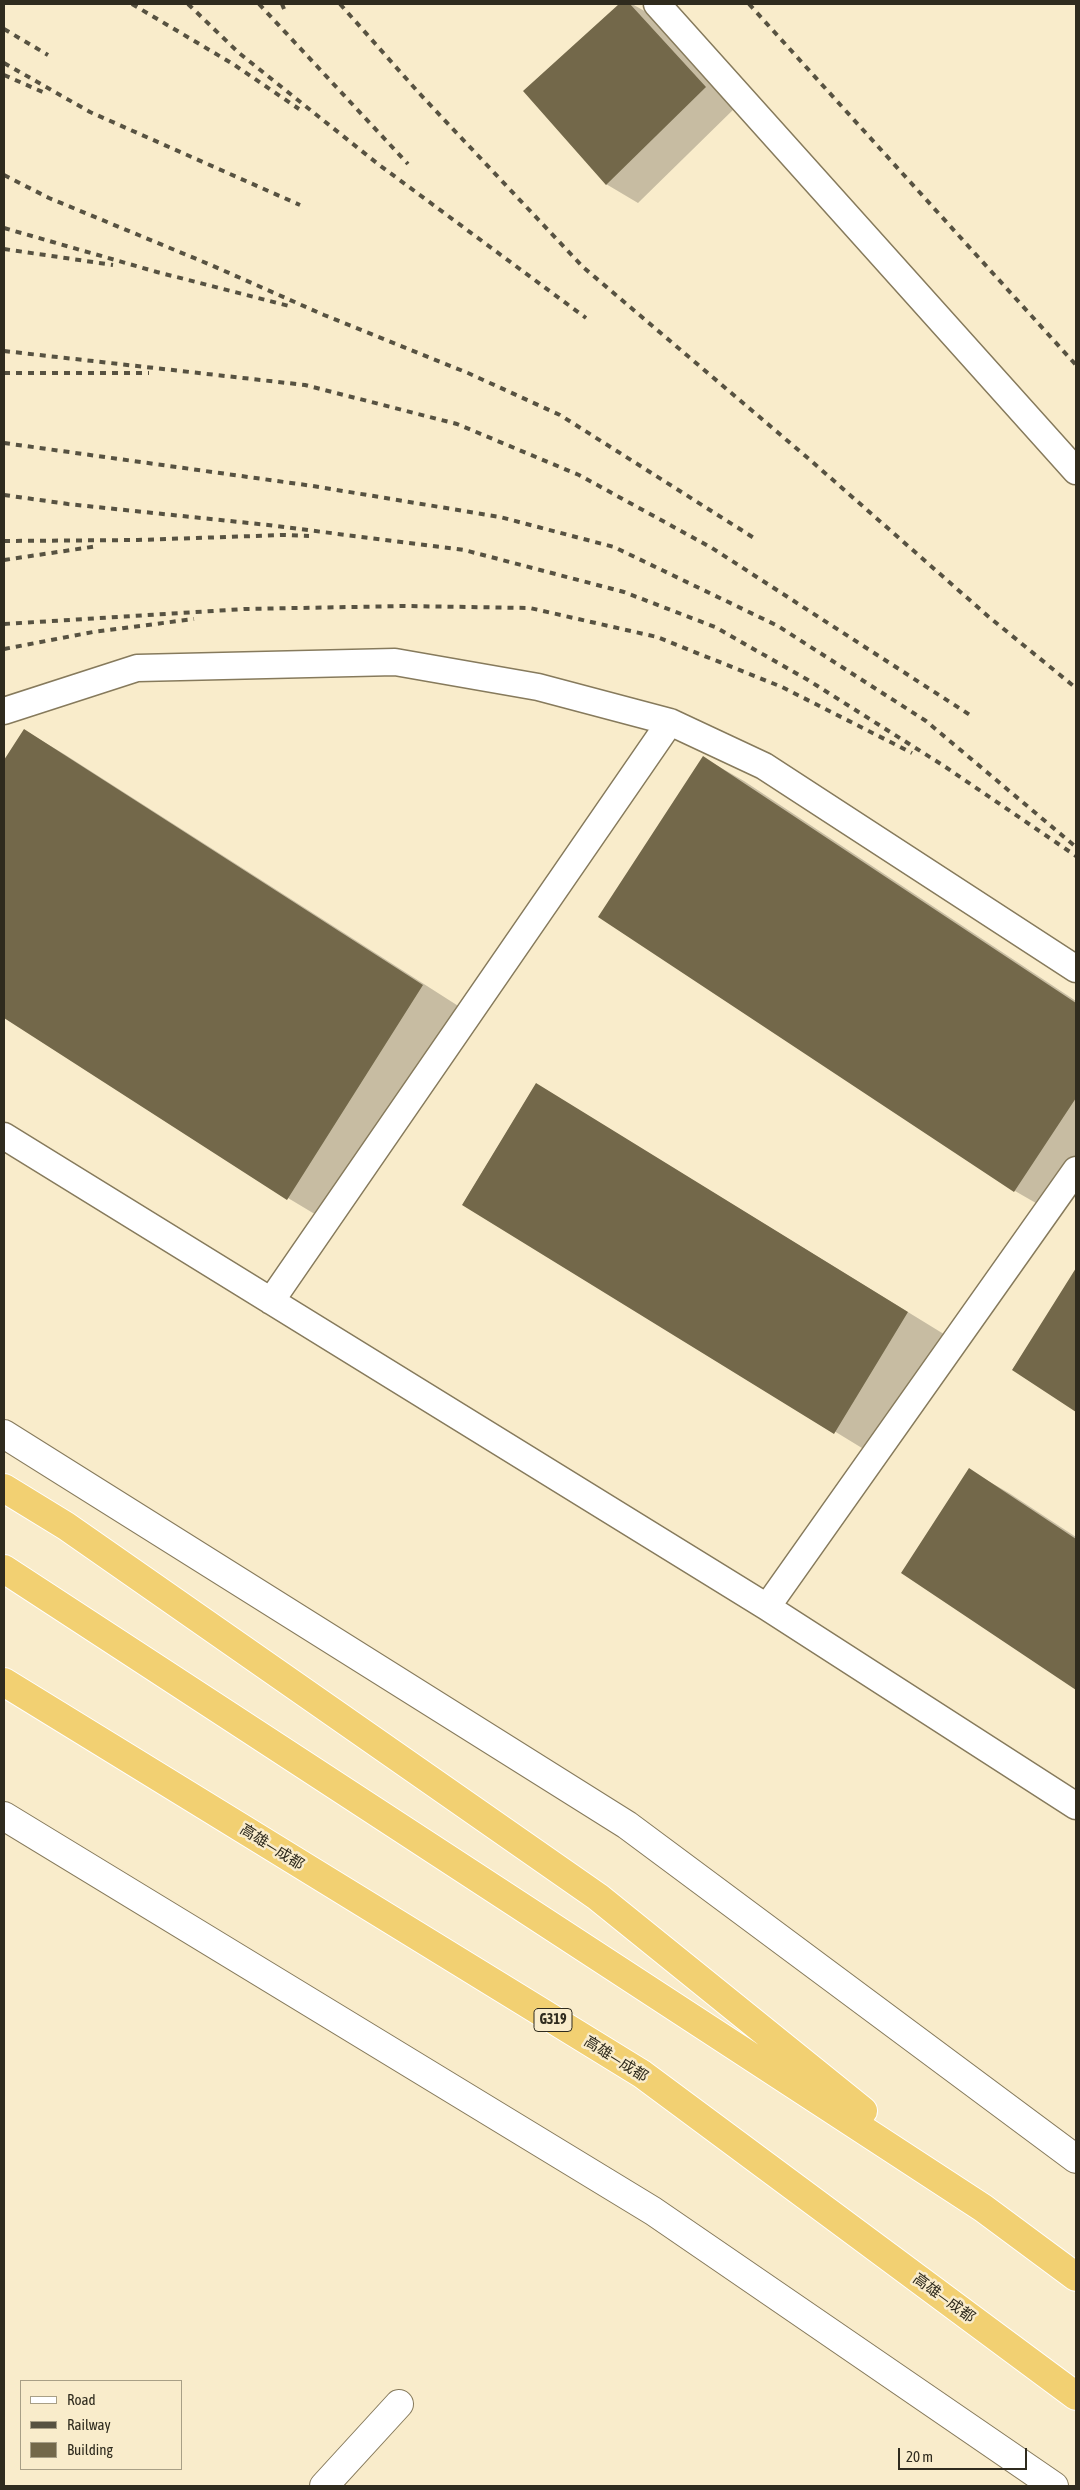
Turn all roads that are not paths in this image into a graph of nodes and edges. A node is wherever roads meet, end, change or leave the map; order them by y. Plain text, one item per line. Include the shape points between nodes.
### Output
1 (657, 4) edge
2 (1076, 472) edge
3 (4, 711) edge
4 (670, 722) junction
5 (1076, 969) edge
6 (4, 1136) edge
7 (1076, 1170) edge
8 (271, 1301) junction
9 (4, 1434) edge
10 (4, 1488) edge
11 (4, 1569) edge
12 (766, 1607) junction
13 (4, 1682) edge
14 (1076, 1806) edge
15 (4, 1816) edge
16 (1076, 2159) edge
17 (983, 2208) junction
18 (1076, 2278) edge
19 (1076, 2396) edge
20 (399, 2404) dead end
21 (324, 2486) edge
22 (1054, 2486) edge

1 - 2 lane
3 - 4 lane via 137,668 395,662 538,686
4 - 5 lane via 764,766
4 - 8 lane
6 - 8 lane
7 - 12 lane
8 - 12 lane
9 - 16 street via 627,1825
10 - 17 highway via 74,1532 598,1897
11 - 17 highway
12 - 14 lane
13 - 19 highway, 高雄—成都 / G319 via 642,2074
15 - 22 street via 653,2211
17 - 18 highway
20 - 21 street

